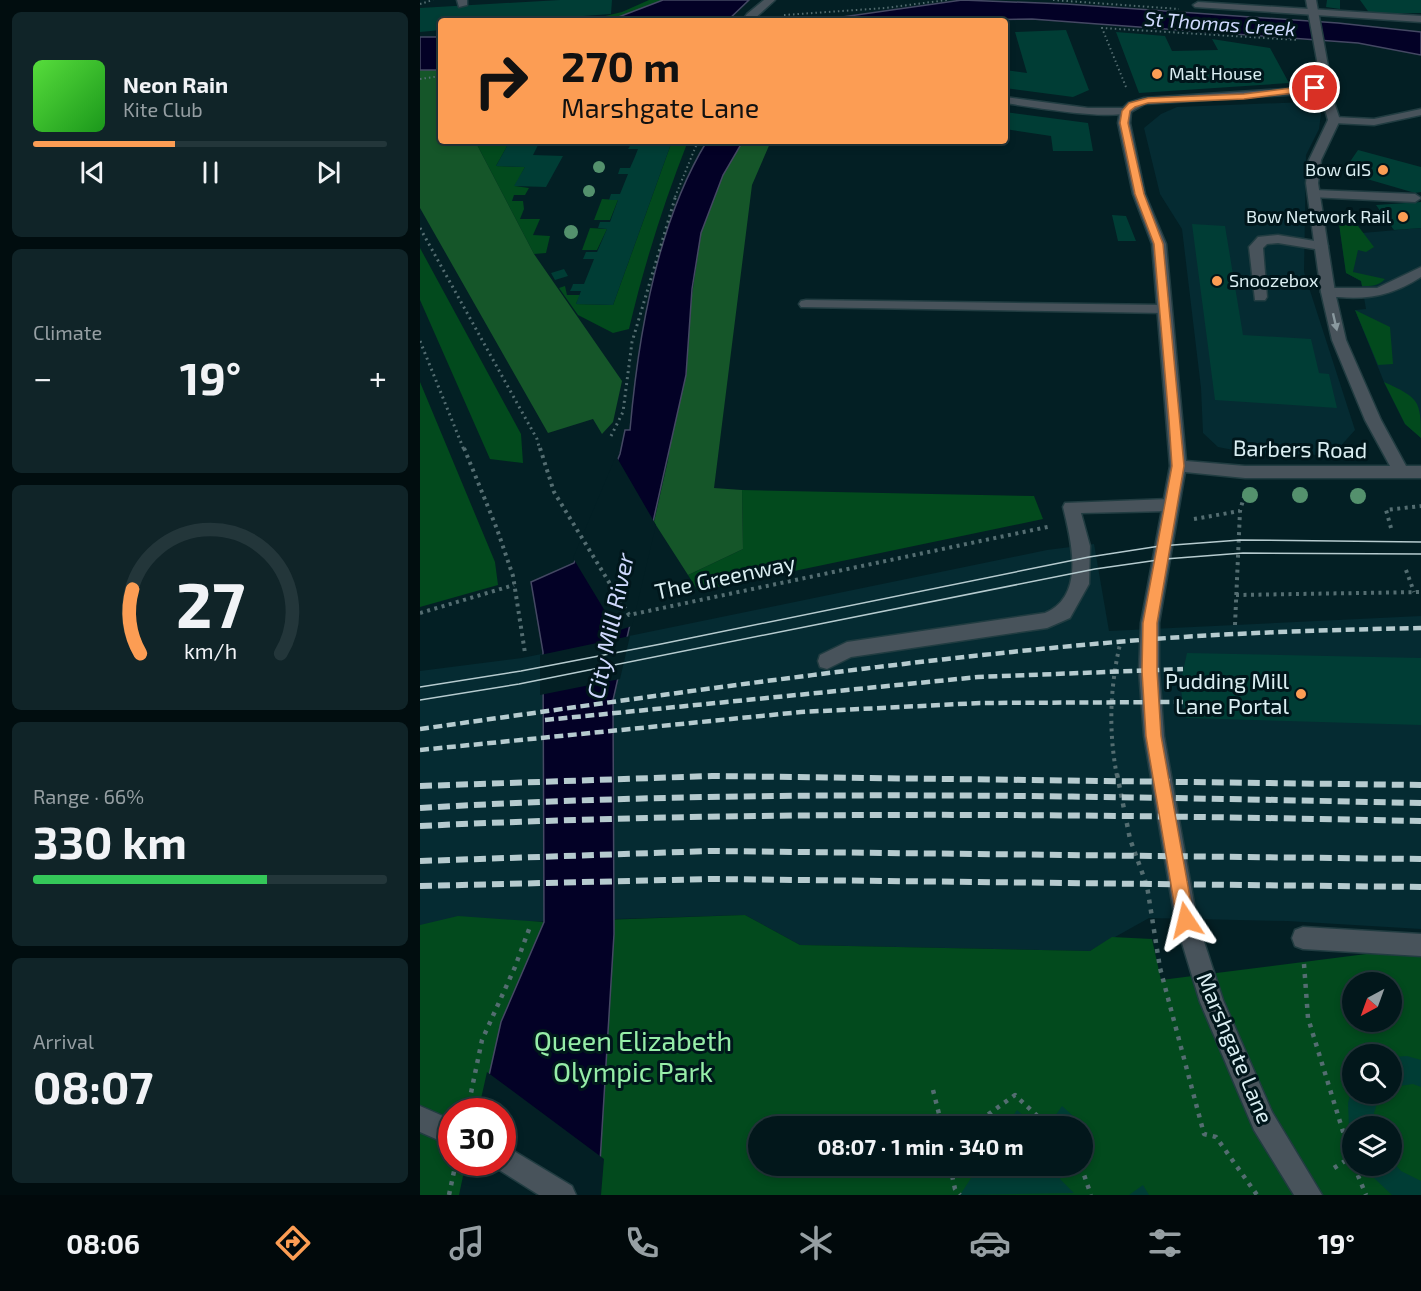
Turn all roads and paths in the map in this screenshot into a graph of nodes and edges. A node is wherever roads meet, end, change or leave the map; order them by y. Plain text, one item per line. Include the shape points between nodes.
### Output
1 (427, 0) edge
2 (433, 0) edge
3 (770, 0) edge
4 (947, 0) edge
5 (1053, 0) edge
6 (1351, 0) edge
7 (420, 2) edge
8 (1198, 5) dead end
9 (1186, 10) dead end
10 (1312, 10) edge
11 (776, 16) dead end
12 (1359, 16) junction
13 (748, 18) edge
14 (1421, 19) edge
15 (1318, 46) junction
16 (438, 76) edge
17 (420, 79) edge
18 (1317, 87) junction
19 (1008, 100) edge
20 (1148, 100) junction
21 (1126, 111) junction
22 (1421, 112) edge
23 (1334, 120) junction
24 (697, 144) edge
25 (1314, 194) junction
26 (1415, 198) dead end
27 (420, 228) edge
28 (1321, 246) junction
29 (1421, 271) edge
30 (1328, 292) junction
31 (1260, 297) dead end
32 (806, 304) dead end
33 (1164, 309) junction
34 (420, 341) edge
35 (610, 436) dead end
36 (1178, 466) junction
37 (1401, 472) junction
38 (1421, 472) edge
39 (1169, 505) junction
40 (1421, 506) edge
41 (1187, 520) dead end
42 (1048, 526) dead end
43 (1391, 528) dead end
44 (1406, 570) dead end
45 (514, 585) junction
46 (1414, 592) junction
47 (1421, 592) edge
48 (1236, 595) junction
49 (420, 613) edge
50 (1235, 625) dead end
51 (525, 652) dead end
52 (827, 661) dead end
53 (1113, 673) dead end
54 (531, 924) dead end
55 (1303, 938) joint
56 (1421, 945) edge
57 (933, 1090) dead end
58 (470, 1098) edge
59 (940, 1116) edge
60 (986, 1116) edge
61 (1037, 1116) edge
62 (420, 1119) edge
63 (438, 1127) edge
64 (1342, 1128) edge
65 (1342, 1163) edge
66 (516, 1166) edge
67 (1334, 1168) dead end
68 (453, 1176) edge
69 (952, 1176) edge
70 (1084, 1176) edge
71 (1358, 1176) edge
72 (449, 1195) edge
73 (563, 1195) edge
74 (960, 1195) edge
75 (1091, 1195) edge
76 (1257, 1195) edge
77 (1309, 1195) edge
78 (1366, 1195) edge

1 - 7 path
2 - 7 path
3 - 13 street
4 - 11 path
5 - 9 path
6 - 12 street
8 - 10 street
10 - 12 street
10 - 15 street
12 - 14 street
15 - 18 street via 1325,77
15 - 20 path via 1299,40 1102,28 1127,91
16 - 17 path
18 - 20 street via 1244,97
18 - 23 street via 1326,93
19 - 21 street via 1088,111
20 - 21 street
21 - 33 street, Marshgate Lane via 1124,123 1139,194 1158,244
22 - 23 street via 1374,122
23 - 25 street via 1315,160
24 - 35 path via 669,213 628,363 618,428
25 - 26 street
25 - 28 street
27 - 42 path, The Greenway via 537,439 554,492 629,615
28 - 30 street
28 - 31 street via 1263,240 1256,247
29 - 30 street via 1395,288 1364,294
30 -> 37 street via 1339,340 1373,420
32 - 33 street
33 - 36 street, Marshgate Lane
34 - 45 path via 494,519
36 - 37 street, Barbers Road via 1245,472
36 - 39 street, Marshgate Lane
37 - 38 street, Barbers Road
39 - 52 street via 1071,507 1082,546 1080,584 1064,613 1047,620 847,650
39 - 77 street, Marshgate Lane via 1150,623 1149,671 1154,736 1186,920 1212,1002 1263,1121
40 - 43 path via 1386,510
41 - 48 path via 1240,511
44 - 46 path
45 - 49 path
45 - 51 path
46 - 47 path
46 - 48 path
48 - 50 path
53 - 76 path via 1111,743 1130,839 1147,886 1160,968 1204,1134 1216,1137
54 - 58 path via 482,1040
55 - 56 street
55 - 64 path via 1308,1018
57 - 59 path
60 - 61 path via 1015,1095
62 - 63 street
65 - 67 path
66 - 73 street
68 - 72 path
69 - 74 path
70 - 75 path
71 - 78 path

